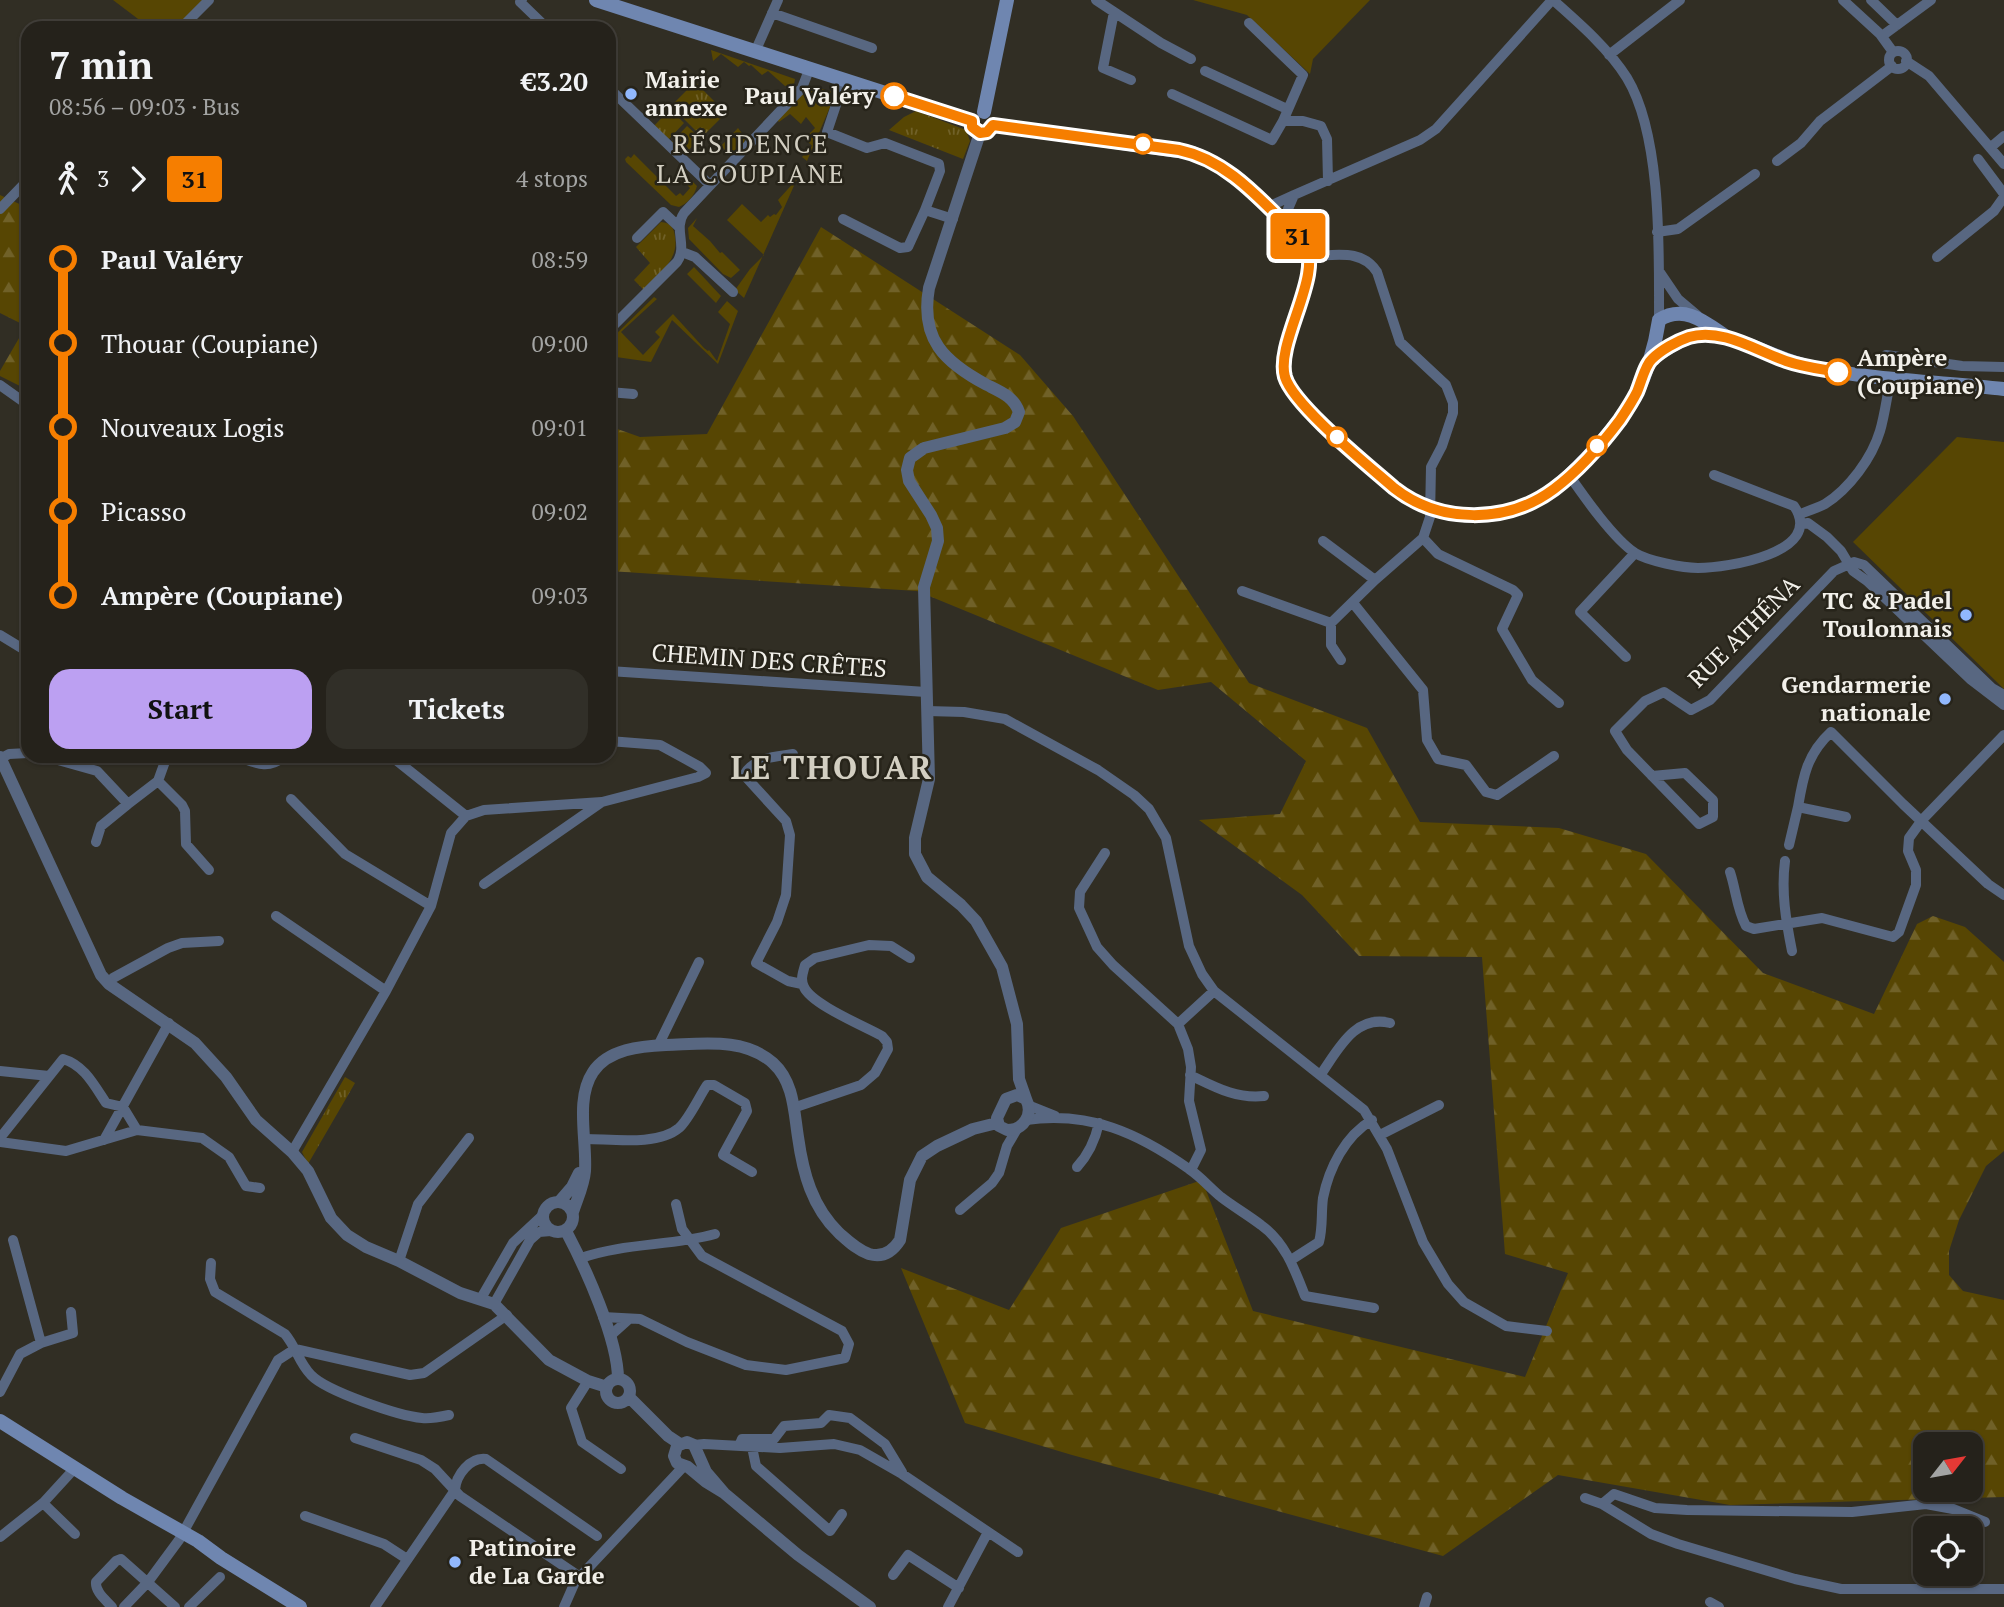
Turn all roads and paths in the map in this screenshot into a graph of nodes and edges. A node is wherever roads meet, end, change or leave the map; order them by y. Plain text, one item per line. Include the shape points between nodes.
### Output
1 (209, 0) edge
2 (522, 0) edge
3 (596, 0) edge
4 (778, 0) edge
5 (1007, 0) edge
6 (1096, 0) edge
7 (1553, 0) edge
8 (1680, 0) edge
9 (1843, 0) edge
10 (1871, 0) edge
11 (1931, 0) edge
12 (1114, 12) junction
13 (772, 13) junction
14 (188, 21) edge
15 (540, 21) edge
16 (1249, 23) dead end
17 (1897, 25) junction
18 (1882, 36) junction
19 (873, 48) dead end
20 (755, 52) junction
21 (1893, 52) junction
22 (1609, 55) junction
23 (1191, 59) dead end
24 (1906, 61) junction
25 (1892, 66) junction
26 (809, 70) junction
27 (1205, 71) dead end
28 (1131, 80) dead end
29 (844, 81) junction
30 (1172, 94) dead end
31 (616, 95) edge
32 (1287, 109) junction
33 (1283, 121) junction
34 (986, 123) junction
35 (2004, 136) edge
36 (1991, 147) junction
37 (1978, 159) dead end
38 (1777, 161) dead end
39 (2004, 164) edge
40 (1755, 174) dead end
41 (1328, 181) junction
42 (710, 185) junction
43 (21, 187) edge
44 (1294, 195) junction
45 (2004, 195) edge
46 (1268, 207) junction
47 (0, 209) edge
48 (925, 210) junction
49 (843, 219) dead end
50 (953, 219) junction
51 (678, 227) junction
52 (1288, 227) junction
53 (1657, 232) junction
54 (637, 238) dead end
55 (682, 252) junction
56 (1310, 256) junction
57 (1937, 257) dead end
58 (1659, 271) junction
59 (733, 292) dead end
60 (1699, 317) junction
61 (1659, 320) junction
62 (616, 323) edge
63 (1692, 336) junction
64 (1730, 339) junction
65 (1886, 355) dead end
66 (1650, 360) junction
67 (2004, 367) edge
68 (1891, 378) junction
69 (0, 385) edge
70 (2004, 388) edge
71 (616, 393) edge
72 (633, 394) dead end
73 (21, 400) edge
74 (1569, 475) junction
75 (1714, 475) dead end
76 (1429, 508) junction
77 (1801, 519) junction
78 (1423, 538) junction
79 (1324, 541) dead end
80 (1635, 553) junction
81 (1848, 564) junction
82 (1375, 580) junction
83 (1242, 591) dead end
84 (1353, 603) junction
85 (1331, 623) junction
86 (0, 635) edge
87 (21, 648) edge
88 (1626, 657) dead end
89 (1341, 660) dead end
90 (616, 671) edge
91 (926, 692) junction
92 (2004, 695) edge
93 (1559, 703) dead end
94 (2004, 705) edge
95 (927, 711) junction
96 (2004, 735) edge
97 (616, 742) edge
98 (21, 753) edge
99 (793, 754) dead end
100 (1554, 757) dead end
101 (0, 758) edge
102 (69, 763) edge
103 (164, 763) edge
104 (256, 763) edge
105 (274, 763) edge
106 (400, 763) edge
107 (1652, 776) junction
108 (158, 781) junction
109 (291, 799) dead end
110 (602, 802) junction
111 (128, 804) junction
112 (1798, 807) junction
113 (466, 816) junction
114 (1846, 817) dead end
115 (1922, 820) junction
116 (96, 842) dead end
117 (1789, 845) dead end
118 (1105, 853) dead end
119 (1786, 861) dead end
120 (209, 870) dead end
121 (1730, 872) dead end
122 (484, 884) dead end
123 (2004, 895) edge
124 (431, 906) junction
125 (276, 916) dead end
126 (1786, 923) junction
127 (219, 941) dead end
128 (1792, 951) dead end
129 (910, 958) dead end
130 (699, 962) dead end
131 (109, 984) junction
132 (802, 984) junction
133 (386, 991) junction
134 (1214, 991) junction
135 (169, 1023) junction
136 (1390, 1023) dead end
137 (1178, 1024) junction
138 (658, 1046) junction
139 (0, 1071) edge
140 (1321, 1074) junction
141 (1190, 1075) junction
142 (49, 1076) junction
143 (1019, 1079) junction
144 (1010, 1096) junction
145 (1264, 1096) dead end
146 (1028, 1103) junction
147 (1439, 1105) dead end
148 (123, 1107) junction
149 (796, 1107) junction
150 (1055, 1116) junction
151 (1372, 1120) junction
152 (1009, 1122) junction
153 (1100, 1123) junction
154 (137, 1130) junction
155 (1380, 1135) junction
156 (469, 1138) dead end
157 (586, 1139) junction
158 (0, 1140) edge
159 (104, 1140) junction
160 (292, 1152) junction
161 (584, 1160) junction
162 (1077, 1167) dead end
163 (1191, 1170) junction
164 (752, 1172) dead end
165 (260, 1188) dead end
166 (559, 1202) junction
167 (676, 1204) dead end
168 (960, 1210) dead end
169 (573, 1212) junction
170 (543, 1216) junction
171 (551, 1231) junction
172 (566, 1231) junction
173 (715, 1234) dead end
174 (13, 1240) dead end
175 (692, 1240) junction
176 (580, 1258) junction
177 (1291, 1260) junction
178 (399, 1261) junction
179 (211, 1263) dead end
180 (480, 1300) junction
181 (494, 1304) junction
182 (1374, 1308) dead end
183 (71, 1312) dead end
184 (507, 1315) junction
185 (603, 1317) junction
186 (629, 1319) junction
187 (1547, 1331) dead end
188 (610, 1336) junction
189 (41, 1343) junction
190 (295, 1349) junction
191 (618, 1379) junction
192 (588, 1381) junction
193 (607, 1387) junction
194 (0, 1392) edge
195 (627, 1399) junction
196 (449, 1415) dead end
197 (0, 1421) edge
198 (355, 1438) dead end
199 (739, 1446) junction
200 (752, 1447) junction
201 (687, 1456) junction
202 (75, 1468) junction
203 (621, 1469) dead end
204 (904, 1475) junction
205 (455, 1490) junction
206 (1585, 1498) dead end
207 (43, 1503) junction
208 (1602, 1504) junction
209 (842, 1514) dead end
210 (304, 1516) dead end
211 (1985, 1522) dead end
212 (988, 1532) junction
213 (75, 1534) dead end
214 (181, 1535) junction
215 (597, 1536) dead end
216 (0, 1537) edge
217 (1018, 1552) dead end
218 (407, 1559) junction
219 (893, 1575) dead end
220 (220, 1577) dead end
221 (580, 1577) junction
222 (148, 1582) junction
223 (959, 1588) junction
224 (2004, 1589) edge
225 (863, 1605) edge
226 (113, 1607) edge
227 (124, 1607) edge
228 (175, 1607) edge
229 (189, 1607) edge
230 (300, 1607) edge
231 (375, 1607) edge
232 (564, 1607) edge
233 (948, 1607) edge

1 - 14 street
2 - 15 street
3 - 20 main road
4 - 13 street
5 - 34 main road
6 - 12 street
7 - 22 street
7 - 41 street via 1436,129
8 - 22 street
9 - 18 street
10 - 17 street
11 - 17 street
12 - 23 street
12 - 28 street via 1103,68
13 - 19 street
13 - 20 street
16 - 32 street via 1303,75
17 - 18 street
18 - 21 street
20 - 26 main road
21 - 24 street via 1902,52
21 - 25 street
22 - 53 street via 1639,103 1652,153
24 - 25 street via 1900,68
24 - 36 street via 1929,76
25 - 38 street
26 - 29 main road
26 - 42 street via 802,88
27 - 32 street
29 - 34 main road via 972,121 978,113
29 - 48 street via 827,132 867,148 885,143 939,164
30 - 33 street via 1272,140
31 - 42 street
32 - 33 street
33 - 41 street via 1321,126 1327,139
34 - 46 main road via 1193,153 1231,173
34 - 50 street
35 - 36 street
36 - 39 street
37 - 45 street
40 - 53 street via 1678,229
41 - 44 street
42 - 51 street via 684,213
43 - 47 street
44 - 46 street
44 - 52 street
45 - 57 street via 1994,211
46 - 52 main road
48 - 49 street via 908,247 900,248
48 - 50 street
50 - 91 street via 929,288 928,326 955,366 1010,397 1019,412 1015,422 1005,428 924,448 910,458 906,470 937,528 938,541 924,587
51 - 54 street via 663,212
51 - 55 street
52 - 56 main road via 1304,242
53 - 58 street
55 - 59 street via 695,257
55 - 62 street
56 - 76 main road via 1285,361 1286,378 1306,408 1378,474
56 - 76 street via 1354,255 1372,264 1400,342 1451,394 1453,413 1431,467
58 - 60 street via 1678,299
58 - 61 street
60 - 61 main road via 1678,313
60 - 64 main road
61 - 63 main road via 1674,332
61 - 66 main road
63 - 64 main road
63 - 66 main road
64 - 68 main road via 1788,362
65 - 67 street
66 - 74 main road via 1619,422
68 - 70 main road
68 - 77 street via 1870,456 1834,498
69 - 73 street
71 - 72 street
74 - 76 main road via 1536,500 1509,510 1472,516
74 - 80 street via 1604,522
75 - 77 street via 1786,501
76 - 78 street
77 - 80 street via 1798,534 1789,543 1734,565 1695,568
77 - 81 street via 1827,537
78 - 82 street
78 - 93 street via 1438,554 1518,595 1502,629 1532,680
79 - 82 street
80 - 88 street via 1580,612
81 - 92 street via 1864,565
81 - 94 street via 1970,679
81 - 107 street, RUE ATHÉNA via 1833,571 1710,700 1692,710 1664,692 1645,701 1615,731
82 - 84 street
83 - 85 street
84 - 85 street
84 - 100 street via 1423,690 1427,740 1438,759 1466,765 1486,792 1497,795
85 - 89 street via 1331,645
86 - 87 street
90 - 91 street, CHEMIN DES CRÊTES
91 - 95 street
95 - 134 street via 1005,719 1098,771 1142,802 1166,838 1189,946
95 - 143 street via 929,779 915,853 927,877 976,922 1002,967 1017,1024
96 - 115 street
97 - 110 street via 660,745 706,773
98 - 101 street
99 - 132 street via 755,762 744,775 786,821 790,835 786,895 756,963
101 - 131 street
102 - 111 street via 97,771
103 - 108 street
104 - 105 street
106 - 113 street
107 - 107 street, RUE ATHÉNA via 1699,824 1713,817 1713,800 1685,773
108 - 111 street
108 - 120 street via 182,805 186,844
109 - 124 street via 345,854
110 - 113 street via 484,810
110 - 122 street
111 - 116 street via 101,826
112 - 114 street
112 - 115 street via 1805,767 1831,732
112 - 117 street
113 - 124 street via 451,833
115 - 123 street
115 - 126 street via 1907,845 1916,885 1893,937 1822,918
118 - 137 street via 1080,892 1079,908 1097,947
119 - 126 street
121 - 126 street via 1746,926 1754,929
124 - 133 street
125 - 133 street
126 - 128 street
127 - 131 street via 168,948
129 - 132 street via 891,946 869,946 815,958 805,965
130 - 138 street
131 - 135 street
132 - 149 street via 807,993 833,1011 882,1036 888,1049 875,1073 862,1085
133 - 160 street
134 - 137 street
134 - 140 street
135 - 148 street
135 - 160 street via 195,1043 256,1120
136 - 140 street via 1377,1020 1356,1028
137 - 141 street via 1188,1049
138 - 149 street via 728,1044 758,1052 783,1077
138 - 157 street via 613,1054 593,1072 584,1092
139 - 142 street
140 - 151 street
141 - 145 street via 1225,1092
141 - 163 street via 1189,1101 1201,1150
142 - 148 street via 63,1059 76,1063 106,1103
142 - 158 street
143 - 144 street
143 - 146 street
144 - 146 street
144 - 152 street
146 - 150 street
146 - 152 street via 1029,1115
147 - 155 street
148 - 154 street
148 - 159 street
149 - 152 street via 797,1137 818,1208 851,1245 882,1255 900,1240 910,1180 922,1156 973,1129
150 - 152 street
150 - 153 street
151 - 155 street
151 - 177 street via 1352,1135 1333,1166 1323,1199 1319,1242
152 - 168 street via 999,1173
153 - 162 street via 1091,1148
153 - 163 street via 1128,1132
154 - 159 street
154 - 165 street via 202,1138 229,1157 246,1186
155 - 187 street via 1423,1242 1448,1284 1464,1302 1506,1326
156 - 178 street via 418,1204
157 - 161 street
157 - 164 street via 647,1140 664,1135 679,1128 707,1085 714,1084 745,1103 747,1111 723,1155
158 - 159 street via 66,1152
160 - 178 street via 308,1171 331,1218 347,1235
161 - 166 street
161 - 169 street via 585,1174
163 - 177 street via 1264,1227
166 - 169 street
166 - 170 street via 548,1206
167 - 175 street via 682,1229
169 - 172 street via 573,1223
170 - 171 street
170 - 180 street via 513,1243
171 - 172 street
171 - 181 street via 539,1232 530,1240
172 - 176 street
173 - 175 street
174 - 189 street
175 - 176 street
175 - 186 street via 702,1256 842,1331 849,1344 845,1358 786,1370 746,1366 640,1319
176 - 185 street
177 - 182 street via 1306,1296
178 - 180 street
179 - 190 street via 209,1279 215,1292 285,1334
180 - 181 street
181 - 184 street
183 - 189 street via 74,1333
184 - 190 street via 424,1373 410,1375
184 - 192 street via 549,1360
185 - 186 street
185 - 188 street
186 - 188 street
188 - 191 street
189 - 194 street via 20,1354
190 - 196 street via 313,1377 339,1392 411,1417
190 - 214 street via 278,1360
191 - 193 street
191 - 195 street via 628,1383
192 - 193 street
192 - 203 street via 571,1408 583,1442
193 - 195 street via 613,1402
195 - 201 street
197 - 202 main road
198 - 205 street via 421,1460
199 - 200 street
199 - 201 street via 712,1445
199 - 204 street via 742,1439 774,1439 784,1426 821,1423 829,1415 850,1418 886,1444
200 - 204 street via 834,1444 860,1450
200 - 209 street via 756,1466 830,1531
201 - 221 street
201 - 225 street via 706,1482
202 - 207 street
202 - 214 main road
204 - 212 street
205 - 215 street via 471,1461 486,1459
205 - 218 street
205 - 221 street
206 - 208 street
207 - 213 street
207 - 216 street
208 - 211 street via 1614,1494 1655,1508 1687,1510 1852,1512 1926,1504 1953,1508
208 - 224 street via 1651,1534 1795,1580 1841,1589
210 - 218 street via 384,1544
212 - 217 street
212 - 223 street
214 - 222 street
214 - 230 main road via 194,1547 221,1558
218 - 231 street
219 - 223 street via 908,1555
220 - 229 street
221 - 232 street
222 - 226 street via 127,1562 116,1561 96,1582 99,1593
222 - 227 street
222 - 228 street
223 - 233 street

